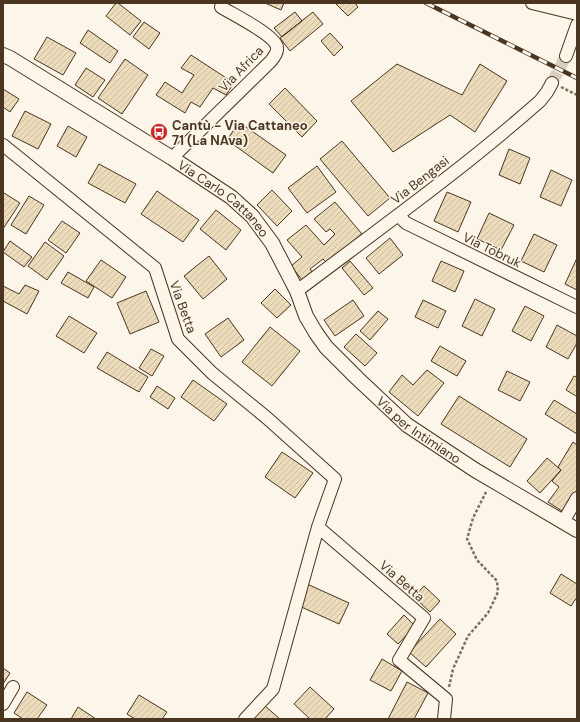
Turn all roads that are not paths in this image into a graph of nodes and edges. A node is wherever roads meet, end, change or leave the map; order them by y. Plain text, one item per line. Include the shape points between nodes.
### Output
1 (532, 3) edge
2 (557, 3) edge
3 (221, 7) dead end
4 (577, 8) edge
5 (577, 14) edge
6 (577, 25) edge
7 (3, 55) edge
8 (566, 56) tunnel mouth
9 (552, 83) tunnel mouth
10 (3, 145) edge
11 (172, 158) junction
12 (398, 215) junction
13 (297, 291) junction
14 (577, 307) edge
15 (577, 498) edge
16 (563, 522) junction
17 (318, 527) junction
18 (577, 530) edge
19 (13, 687) dead end
20 (3, 704) edge
21 (245, 719) edge
22 (444, 719) edge

1 - 5 street
2 - 4 street
3 - 11 street, Via Africa via 266,34 275,42 277,52 271,61
6 - 8 street
7 - 11 street, Via Carlo Cattaneo
9 - 12 street, Via Bengasi via 540,101
10 - 17 street, Via Betta via 154,268 178,339 212,373 335,479
11 - 13 street, Via Carlo Cattaneo via 231,197 247,211 272,243
12 - 13 street, Via Bengasi
12 - 14 street, Via Tobruk via 406,224
13 - 16 street, Via per Intimiano via 306,316 326,347 407,426
15 - 16 street
16 - 18 street, Via per Intimiano
17 - 21 street, Via Betta via 272,689
17 - 22 street, Via Betta via 424,618 399,660 446,699
19 - 20 street

